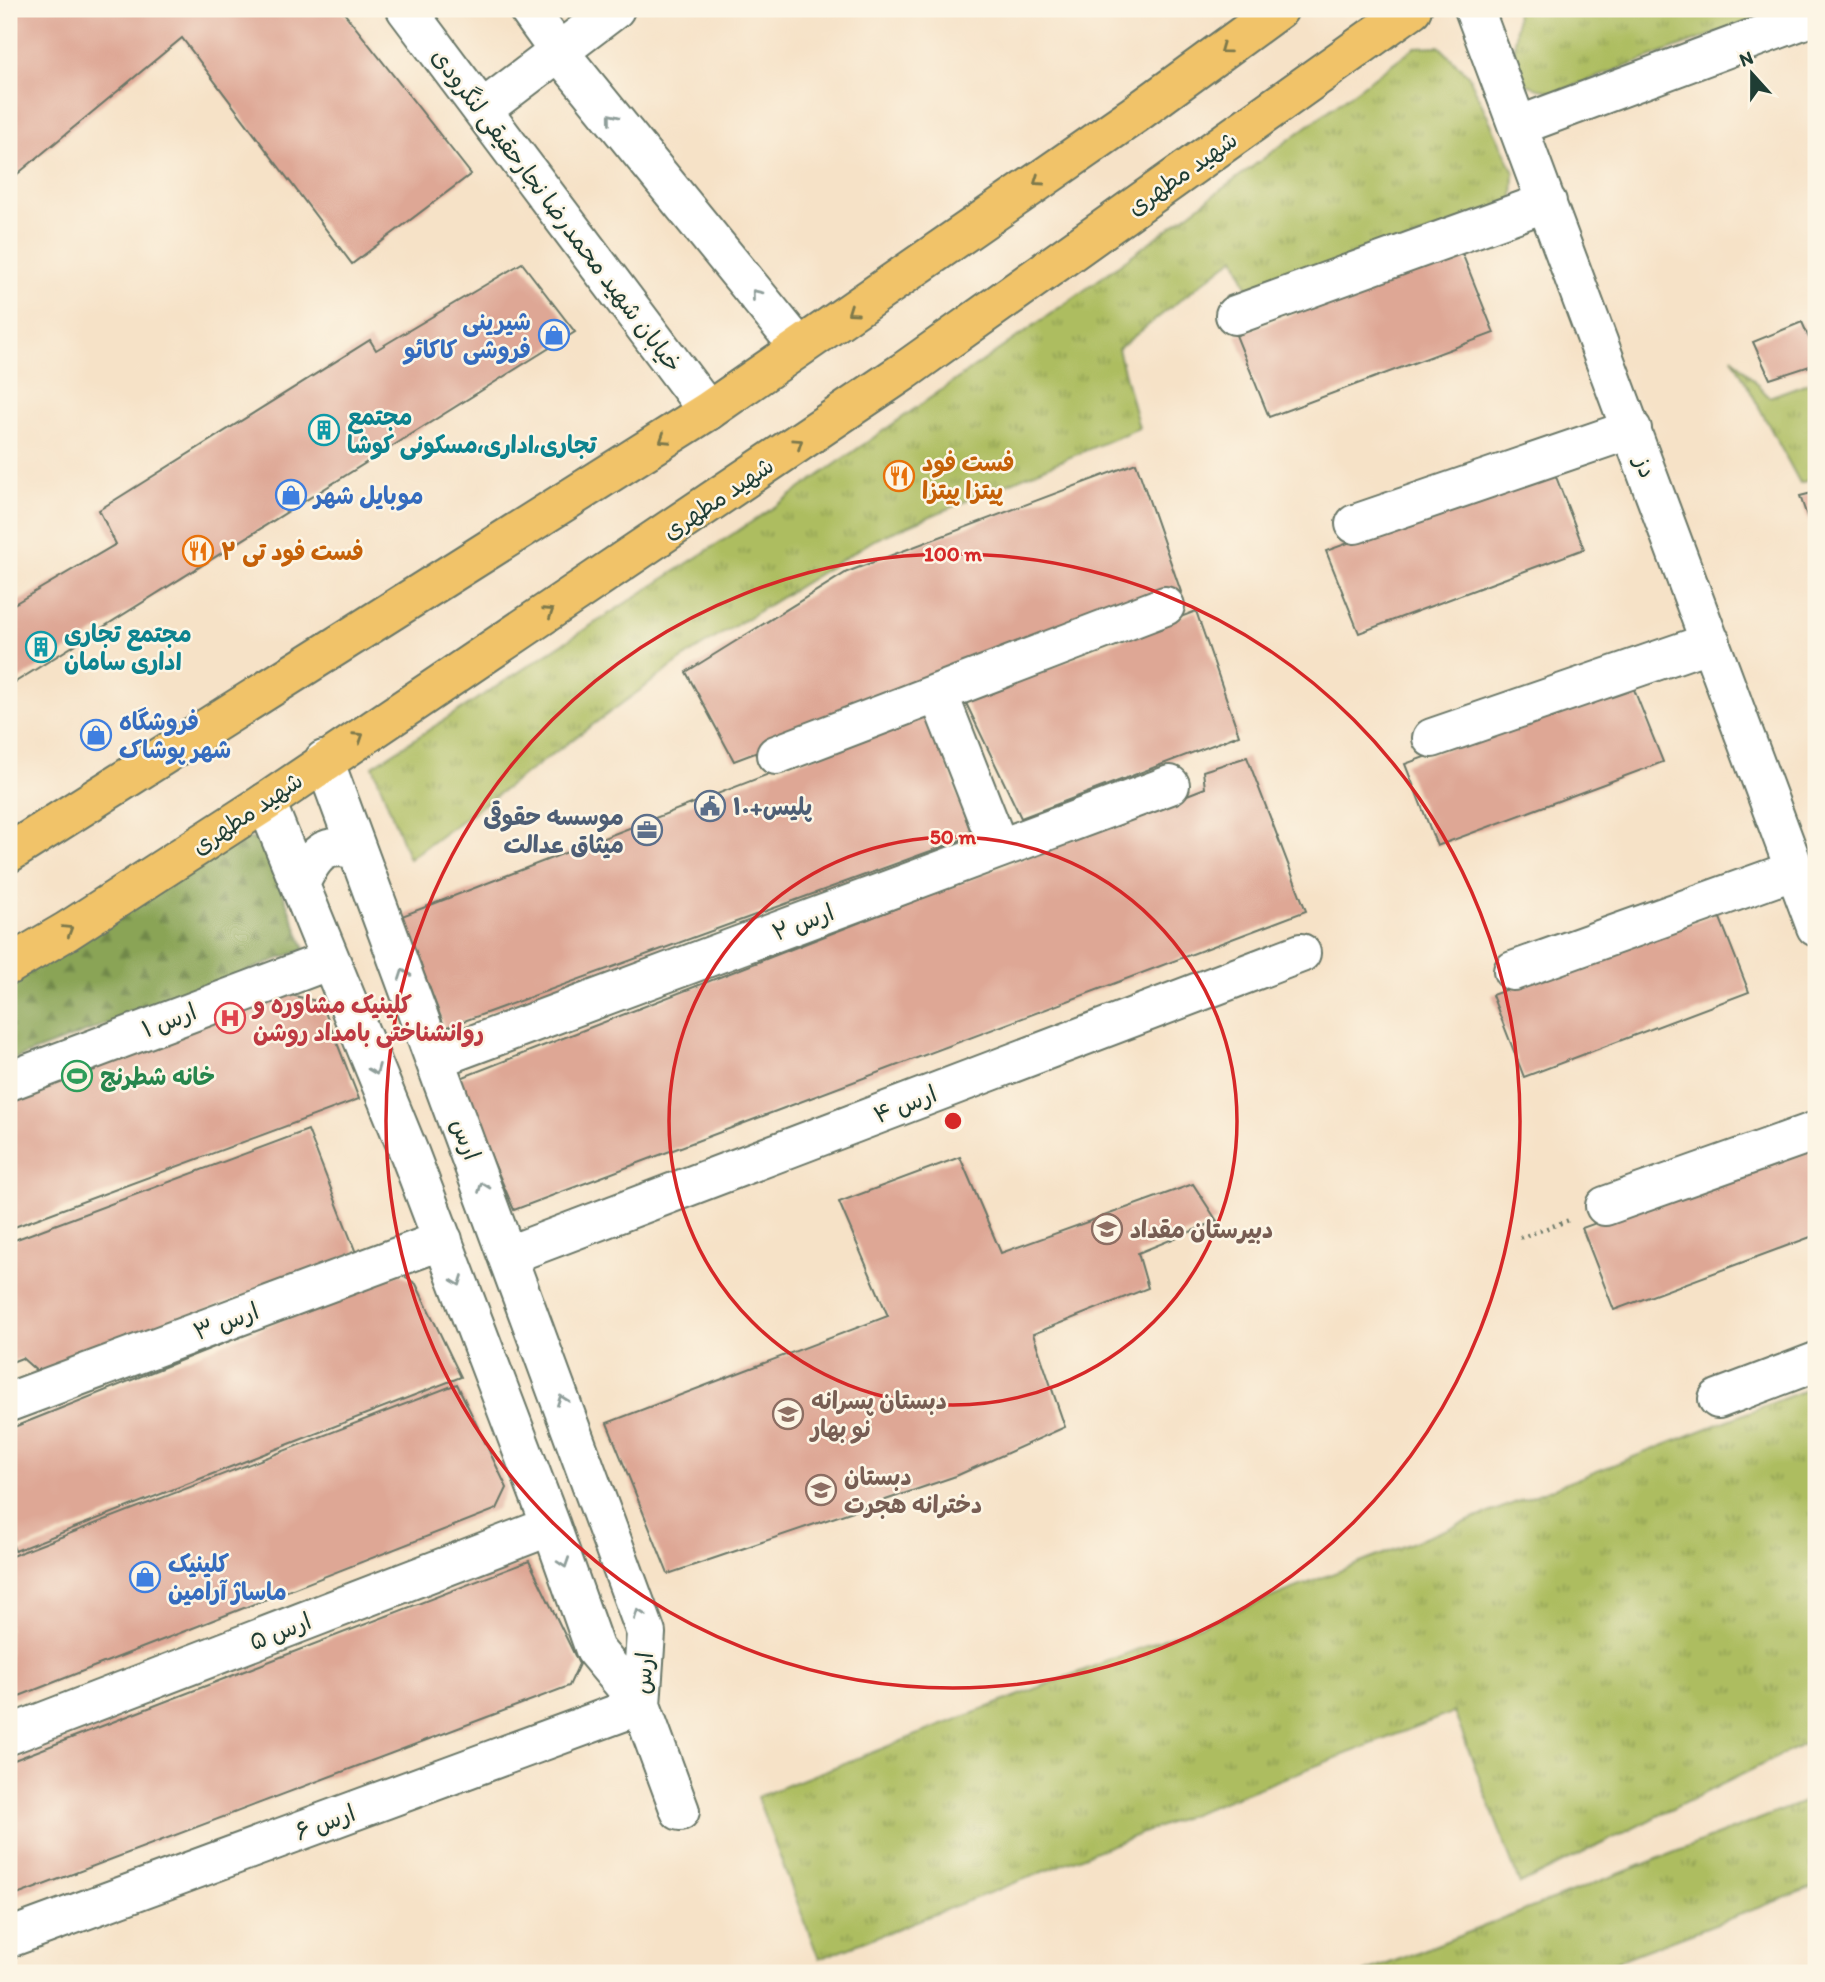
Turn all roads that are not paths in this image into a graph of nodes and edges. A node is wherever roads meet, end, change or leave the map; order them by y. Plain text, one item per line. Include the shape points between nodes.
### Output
1 (405, 9) edge
2 (528, 9) edge
3 (615, 9) edge
4 (1279, 9) edge
5 (1412, 9) edge
6 (1474, 9) edge
7 (1816, 15) edge
8 (559, 52) junction
9 (482, 110) junction
10 (1518, 126) junction
11 (1547, 202) junction
12 (1235, 315) dead end
13 (799, 347) junction
14 (708, 411) junction
15 (1632, 429) junction
16 (1355, 524) dead end
17 (1166, 607) dead end
18 (1711, 642) junction
19 (938, 693) junction
20 (1432, 738) dead end
21 (776, 755) dead end
22 (324, 760) junction
23 (1170, 785) dead end
24 (267, 802) junction
25 (999, 848) junction
26 (358, 850) junction
27 (9, 853) edge
28 (1795, 870) junction
29 (300, 884) junction
30 (1816, 927) edge
31 (1301, 953) dead end
32 (330, 960) junction
33 (9, 965) edge
34 (1513, 971) dead end
35 (436, 1059) junction
36 (9, 1081) edge
37 (1816, 1131) edge
38 (464, 1135) junction
39 (410, 1155) junction
40 (1605, 1206) road end
41 (443, 1240) junction
42 (509, 1255) junction
43 (546, 1358) junction
44 (1816, 1362) edge
45 (494, 1375) junction
46 (1718, 1399) dead end
47 (9, 1402) edge
48 (551, 1526) junction
49 (641, 1705) junction
50 (9, 1735) edge
51 (680, 1811) dead end
52 (9, 1938) edge

1 - 9 street, خیابان شهید محمدرضا نجارحقیقی لنگرودی
2 - 8 street
3 - 8 street
4 -> 13 main road
22 -> 5 main road, شهید مطهری via 903,372
6 - 10 street, دز
7 - 10 street
8 - 9 street
13 -> 8 street
9 - 14 street, خیابان شهید محمدرضا نجارحقیقی لنگرودی
10 - 11 street, دز
11 - 12 street
11 - 15 street, دز
13 - 14 main road
14 -> 27 main road
15 - 16 street
15 - 18 street, دز
17 - 19 street
18 - 20 street
18 - 28 street, دز
19 - 21 street
19 - 25 street
22 - 24 main road, شهید مطهری
22 - 26 street, ارس
23 - 25 street, ارس ۲
24 - 29 street, ارس
33 -> 24 main road, شهید مطهری
25 - 35 street, ارس ۲
26 - 29 street via 340,845 313,857
35 -> 26 street, ارس
28 - 30 street, دز
28 - 34 street
29 - 32 street, ارس
31 - 42 street, ارس ۴
32 - 36 street, ارس ۱
32 -> 39 street, ارس
35 - 38 street, ارس
37 - 40 street
38 - 39 street
42 -> 38 street, ارس
39 - 41 street, ارس
41 -> 45 street, ارس
41 - 47 street, ارس ۳
42 - 43 street, ارس
43 - 45 street
49 -> 43 street, ارس via 646,1633
44 - 46 street
45 - 48 street, ارس
48 -> 49 street, ارس via 595,1650
48 - 50 street, ارس ۵
49 - 51 street
49 - 52 street, ارس ۶

